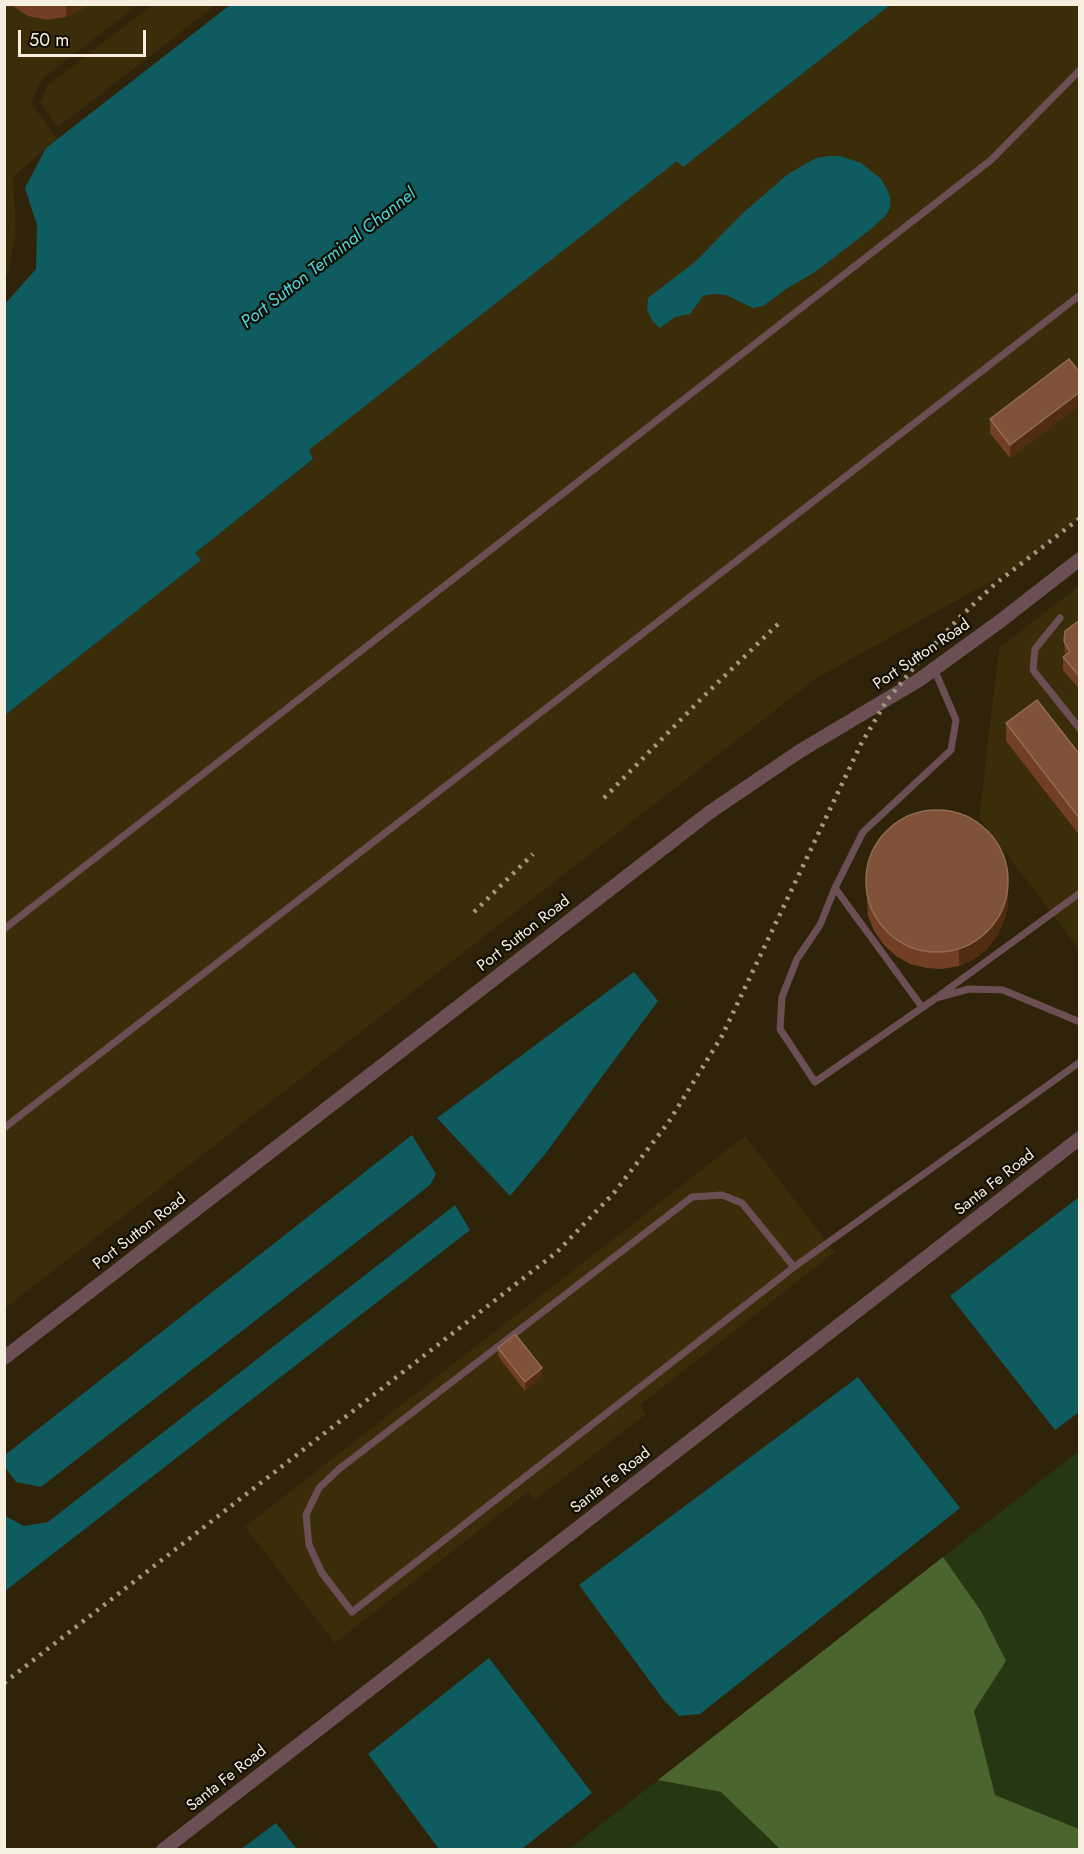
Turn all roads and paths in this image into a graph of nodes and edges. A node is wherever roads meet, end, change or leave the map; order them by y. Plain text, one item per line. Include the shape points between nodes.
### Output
1 (1080, 70) edge
2 (1080, 295) edge
3 (1080, 559) edge
4 (1060, 618) dead end
5 (934, 669) junction
6 (1080, 729) edge
7 (835, 888) junction
8 (1080, 893) edge
9 (4, 929) edge
10 (936, 998) junction
11 (922, 1007) junction
12 (1080, 1022) edge
13 (1080, 1062) edge
14 (4, 1128) edge
15 (1080, 1138) edge
16 (794, 1267) junction
17 (4, 1358) edge
18 (163, 1850) edge

1 - 9 lane via 992,160
2 - 14 lane
3 - 5 street, Port Sutton Road
4 - 6 lane via 1035,649 1033,670
5 - 7 lane via 956,720 951,750 863,832
5 - 17 street, Port Sutton Road via 719,805
7 - 11 lane
7 - 11 lane via 820,925 797,959 782,997 780,1029 815,1082
8 - 10 lane
10 - 11 lane
10 - 12 lane via 969,989 1003,990
13 - 16 lane
15 - 18 street, Santa Fe Road
16 - 16 lane via 742,1203 722,1195 692,1197 319,1488 306,1515 309,1545 322,1573 352,1612

